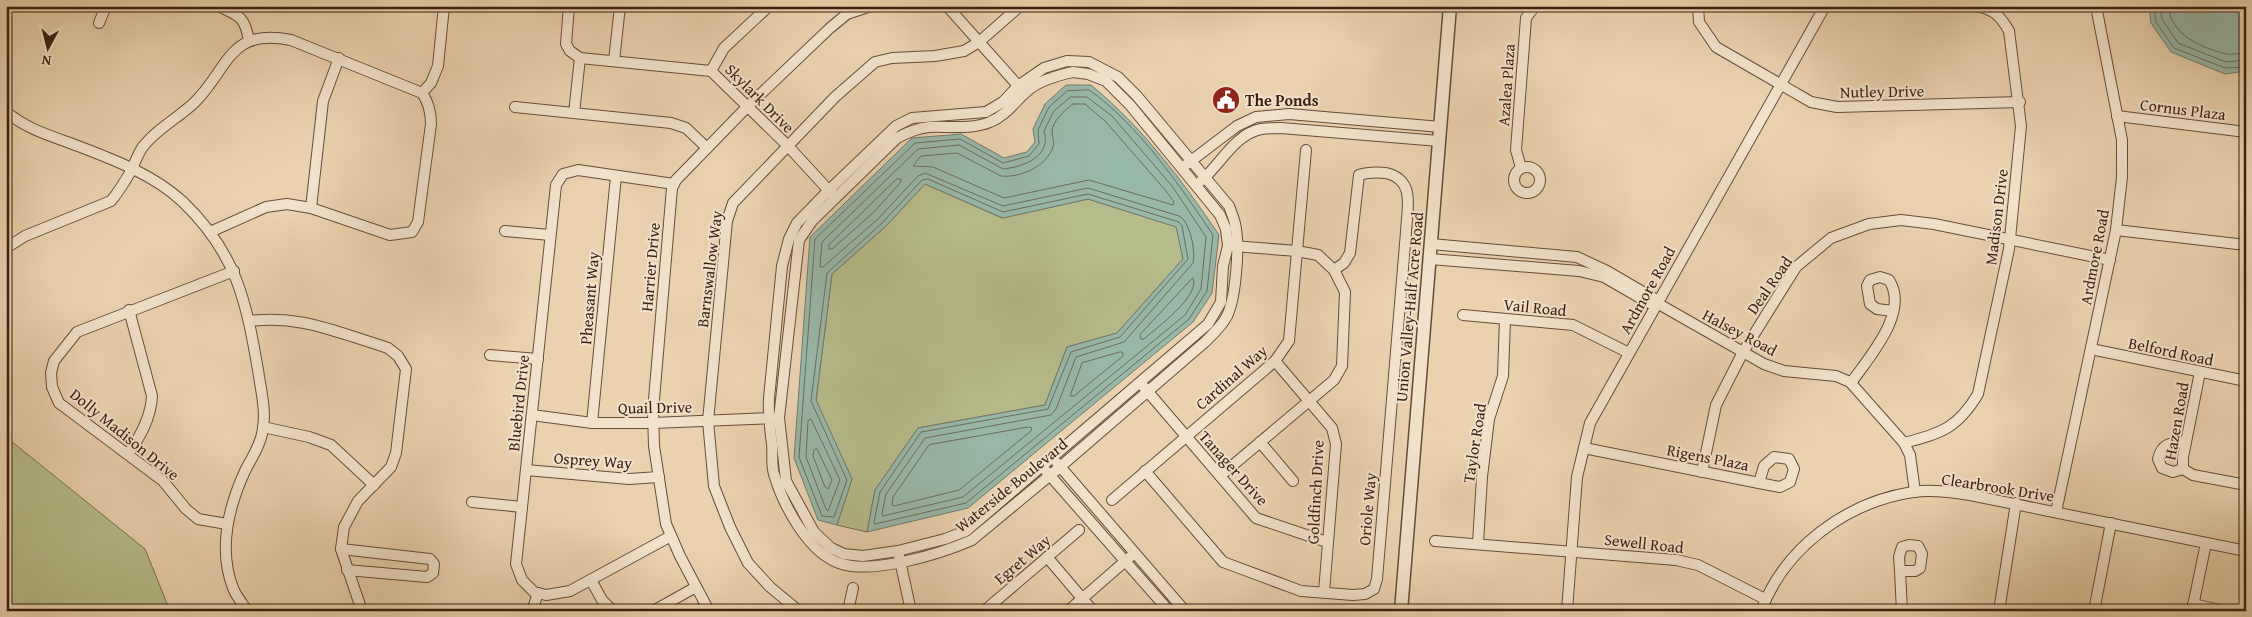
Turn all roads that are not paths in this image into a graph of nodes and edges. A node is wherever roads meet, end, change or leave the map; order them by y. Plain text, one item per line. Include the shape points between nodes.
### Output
1 (106, 6) edge
2 (218, 6) edge
3 (444, 6) edge
4 (569, 6) edge
5 (620, 6) edge
6 (768, 6) edge
7 (871, 6) edge
8 (946, 6) edge
9 (1020, 6) edge
10 (1450, 6) edge
11 (1535, 6) edge
12 (1698, 6) edge
13 (1824, 6) edge
14 (1974, 6) edge
15 (2096, 6) edge
16 (845, 10) edge
17 (99, 23) dead end
18 (250, 41) junction
19 (979, 42) junction
20 (339, 58) junction
21 (580, 58) junction
22 (614, 61) junction
23 (712, 71) junction
24 (1780, 84) junction
25 (1022, 90) junction
26 (422, 94) junction
27 (2020, 102) junction
28 (515, 107) dead end
29 (747, 107) junction
30 (6, 112) edge
31 (574, 113) junction
32 (2117, 116) junction
33 (1441, 127) junction
34 (2246, 132) edge
35 (1440, 141) junction
36 (787, 145) junction
37 (707, 148) junction
38 (1306, 150) dead end
39 (1191, 160) junction
40 (1182, 168) junction
41 (1521, 168) dead end
42 (132, 169) junction
43 (616, 176) junction
44 (1206, 177) junction
45 (674, 184) junction
46 (1196, 185) junction
47 (828, 190) junction
48 (837, 199) junction
49 (311, 208) junction
50 (505, 230) dead end
51 (2116, 230) junction
52 (210, 232) junction
53 (550, 236) junction
54 (2010, 240) junction
55 (1431, 244) junction
56 (2246, 245) edge
57 (1233, 246) junction
58 (6, 248) edge
59 (1497, 250) junction
60 (1297, 251) junction
61 (1430, 259) junction
62 (2110, 260) junction
63 (1497, 264) junction
64 (1334, 270) junction
65 (234, 271) junction
66 (1657, 304) junction
67 (130, 310) junction
68 (1892, 311) dead end
69 (1463, 315) dead end
70 (1505, 319) junction
71 (250, 321) junction
72 (2090, 349) junction
73 (1743, 352) junction
74 (1629, 353) junction
75 (490, 355) dead end
76 (538, 359) junction
77 (1275, 361) junction
78 (2200, 372) junction
79 (2246, 381) edge
80 (1139, 382) junction
81 (1851, 383) junction
82 (1147, 391) junction
83 (1310, 400) junction
84 (532, 415) junction
85 (768, 418) junction
86 (779, 418) junction
87 (708, 421) junction
88 (592, 423) junction
89 (653, 424) junction
90 (263, 427) junction
91 (1186, 436) junction
92 (1260, 442) junction
93 (2186, 442) junction
94 (1904, 443) junction
95 (1584, 448) junction
96 (128, 454) junction
97 (1052, 458) junction
98 (1042, 466) junction
99 (1060, 467) junction
100 (2183, 469) junction
101 (526, 470) junction
102 (1145, 471) junction
103 (1702, 472) junction
104 (1049, 475) junction
105 (1220, 476) junction
106 (659, 477) junction
107 (1292, 481) dead end
108 (1759, 483) dead end
109 (374, 485) junction
110 (2246, 485) edge
111 (1915, 492) junction
112 (1112, 500) dead end
113 (472, 502) dead end
114 (2016, 503) junction
115 (522, 507) junction
116 (2056, 512) junction
117 (2111, 523) junction
118 (226, 524) junction
119 (1079, 530) dead end
120 (671, 536) junction
121 (1435, 541) dead end
122 (1327, 542) junction
123 (1478, 543) junction
124 (2206, 543) junction
125 (341, 550) junction
126 (1572, 550) junction
127 (898, 551) junction
128 (2246, 551) edge
129 (1135, 553) junction
130 (1047, 557) junction
131 (1126, 561) junction
132 (901, 562) junction
133 (347, 570) junction
134 (1900, 571) dead end
135 (591, 580) junction
136 (696, 587) junction
137 (853, 588) dead end
138 (1324, 592) junction
139 (538, 593) junction
140 (1083, 598) junction
141 (1765, 599) junction
142 (2192, 608) edge
143 (247, 611) edge
144 (362, 611) edge
145 (532, 611) edge
146 (612, 611) edge
147 (654, 611) edge
148 (709, 611) edge
149 (799, 611) edge
150 (848, 611) edge
151 (911, 611) edge
152 (984, 611) edge
153 (1068, 611) edge
154 (1094, 611) edge
155 (1169, 611) edge
156 (1186, 611) edge
157 (1401, 611) edge
158 (1567, 611) edge
159 (1760, 611) edge
160 (1827, 611) edge
161 (1838, 611) edge
162 (1902, 611) edge
163 (1999, 611) edge
164 (2094, 611) edge
165 (2224, 611) edge

1 - 17 street
2 - 18 street via 246,22
3 - 26 street via 438,66 431,84
4 - 21 street via 566,44 570,52
5 - 22 street
6 - 23 street via 724,48
7 - 16 street
8 - 19 street
9 - 19 street, Barnswallow Way
10 - 33 street, Union Valley-Half Acre Road
11 - 41 street, Azalea Plaza via 1526,18 1516,150
12 - 24 street, Nutley Drive via 1699,22 1716,47
13 - 24 street, Ardmore Road
14 - 27 street, Madison Drive via 1988,8 2002,18 2010,30
15 - 32 street, Ardmore Road
16 - 29 street
18 - 20 street via 272,36
18 - 42 street via 238,47 224,62 196,102 145,144
19 - 25 street
19 - 36 street, Barnswallow Way via 964,51 875,62
20 - 26 street
20 - 49 street via 323,101
21 - 22 street, Skylark Drive
21 - 31 street
22 - 23 street, Skylark Drive
23 - 29 street, Skylark Drive
24 - 27 street, Nutley Drive via 1811,102 1837,108
24 - 66 street, Ardmore Road
25 - 39 street, Waterside Boulevard via 1044,68 1067,61 1090,62 1118,77
25 - 40 street, Waterside Boulevard via 1056,75 1073,72 1106,81
25 - 47 street, Waterside Boulevard via 986,112 912,118 896,126
25 - 48 street, Waterside Boulevard via 1006,113 989,123 928,127 897,138
26 - 49 street via 431,113 431,124 418,222 412,232 390,235
27 - 54 street, Madison Drive via 2022,126
28 - 31 street
29 - 36 street, Skylark Drive
29 - 37 street
30 - 42 street via 23,125
31 - 37 street via 671,123 686,128
32 - 34 street, Cornus Plaza
32 - 51 street, Ardmore Road via 2122,140 2122,177
33 - 35 street, Union Valley-Half Acre Road
33 - 39 street via 1289,114 1256,117 1237,126
35 - 44 street via 1281,128 1259,130 1226,153
35 - 55 street, Union Valley-Half Acre Road
36 - 47 street, Skylark Drive
36 - 87 street, Barnswallow Way via 733,203 727,220
37 - 45 street
38 - 60 street, Cardinal Way
39 - 40 street
39 - 44 street, Waterside Boulevard
40 - 46 street, Waterside Boulevard
42 - 52 street via 182,200
42 - 58 street via 111,201 25,236
43 - 45 street, Bluebird Drive
43 - 53 street, Bluebird Drive via 578,170 563,174 556,185
43 - 88 street, Pheasant Way
44 - 46 street
44 - 57 street, Waterside Boulevard via 1229,206 1236,225
45 - 89 street, Harrier Drive
46 - 57 street, Waterside Boulevard via 1220,215
47 - 48 street, Skylark Drive
47 - 85 street, Waterside Boulevard via 797,223 789,239 782,266
48 - 86 street, Waterside Boulevard via 812,221 798,240
49 - 52 street via 287,204 266,207
50 - 53 street
51 - 56 street
51 - 62 street, Ardmore Road
52 - 65 street
53 - 76 street, Bluebird Drive
54 - 62 street, Deal Road
54 - 73 street, Deal Road via 1901,220 1869,224 1832,238 1796,267
54 - 94 street, Madison Drive via 1978,394 1966,414 1937,434
55 - 59 street, Halsey Road
55 - 61 street, Union Valley-Half Acre Road
57 - 60 street
57 - 80 street, Waterside Boulevard via 1223,266 1221,302 1208,324
57 - 82 street, Waterside Boulevard via 1233,300 1227,315 1205,342
59 - 63 street via 1500,257
59 - 66 street, Halsey Road via 1577,258 1608,271 1655,298
60 - 64 street via 1318,256
60 - 77 street, Cardinal Way via 1289,341
61 - 63 street, Halsey Road
61 - 157 street, Union Valley-Half Acre Road
62 - 72 street, Ardmore Road
63 - 66 street, Halsey Road via 1579,271 1604,277 1649,304
64 - 83 street via 1345,292 1342,366 1334,380
64 - 138 street, Oriole Way via 1350,254 1359,175 1380,172 1394,175 1408,190 1377,578 1374,589 1365,594
65 - 67 street, Dolly Madison Drive
65 - 71 street
66 - 73 street, Halsey Road
66 - 74 street, Ardmore Road
67 - 96 street via 152,396 152,410
67 - 96 street, Dolly Madison Drive via 77,332 54,361 51,373 52,387 60,403
68 - 81 street via 1884,338
69 - 70 street, Vail Road
70 - 74 street, Vail Road via 1573,325
70 - 123 street, Taylor Road via 1504,376 1489,419
71 - 90 street via 263,403
71 - 109 street via 271,318 297,320 382,346 398,356 406,370 396,453 391,468
72 - 78 street, Belford Road
72 - 116 street, Ardmore Road
73 - 81 street, Halsey Road via 1784,371 1836,376
73 - 103 street, Deal Road via 1716,405
74 - 95 street, Ardmore Road via 1590,422
75 - 76 street
76 - 84 street, Bluebird Drive
77 - 83 street, Goldfinch Drive
77 - 91 street, Cardinal Way
78 - 79 street, Belford Road
78 - 93 street, Hazen Road
80 - 82 street, Tanager Drive
80 - 97 street, Waterside Boulevard
81 - 94 street
82 - 91 street, Tanager Drive
82 - 99 street, Waterside Boulevard
83 - 92 street
83 - 122 street, Goldfinch Drive via 1332,428 1336,444
84 - 88 street, Quail Drive
84 - 101 street, Bluebird Drive
85 - 86 street, Quail Drive
85 - 87 street, Quail Drive
85 - 132 street, Waterside Boulevard via 773,472 810,543 822,555 853,567 870,568
86 - 127 street, Waterside Boulevard via 786,481 814,532 831,548 844,554 863,556
87 - 89 street, Quail Drive
87 - 149 street, Barnswallow Way via 714,486 730,527 748,563 770,588
88 - 89 street, Quail Drive
89 - 106 street, Harrier Drive
90 - 109 street via 309,436 332,445
90 - 118 street via 258,447 233,498
91 - 102 street, Cardinal Way
91 - 105 street, Tanager Drive
92 - 105 street
92 - 107 street
93 - 100 street, Hazen Road
93 - 100 street via 2168,443 2160,450 2158,460 2162,468 2173,472
94 - 111 street via 1910,455
95 - 103 street, Rigens Plaza
95 - 126 street, Ardmore Road via 1577,477
96 - 118 street, Dolly Madison Drive via 164,481 186,509 198,518
97 - 98 street, Waterside Boulevard
97 - 99 street
98 - 104 street
98 - 127 street, Waterside Boulevard via 966,531
99 - 104 street, Waterside Boulevard
99 - 129 street
100 - 110 street, Hazen Road via 2193,475
101 - 106 street, Osprey Way via 629,479
101 - 115 street, Bluebird Drive
102 - 112 street, Cardinal Way
102 - 138 street, Oriole Way via 1224,562 1302,591
103 - 108 street, Rigens Plaza
104 - 131 street
104 - 132 street, Waterside Boulevard via 972,540 955,548
105 - 122 street, Tanager Drive via 1256,518
106 - 120 street, Harrier Drive via 666,524
109 - 125 street via 349,515
111 - 114 street, Clearbrook Drive via 1954,492
111 - 141 street, Clearbrook Drive via 1877,501 1833,523 1806,543 1784,568
113 - 115 street
114 - 116 street, Clearbrook Drive
114 - 163 street
115 - 139 street, Bluebird Drive via 516,564 522,580
116 - 117 street, Clearbrook Drive
117 - 124 street, Clearbrook Drive
117 - 164 street
118 - 143 street via 226,555 233,588
119 - 130 street, Egret Way
120 - 135 street
120 - 136 street, Harrier Drive
121 - 123 street, Sewell Road
122 - 138 street, Goldfinch Drive
123 - 126 street, Sewell Road
124 - 128 street, Clearbrook Drive
124 - 142 street
125 - 133 street
125 - 133 street via 430,559 434,564 433,573 427,577
126 - 141 street, Sewell Road via 1698,565
126 - 158 street, Ardmore Road
127 - 132 street
129 - 131 street
129 - 156 street
130 - 140 street
130 - 152 street, Egret Way
131 - 140 street
131 - 155 street
132 - 151 street
133 - 144 street
134 - 162 street
135 - 139 street via 570,591
135 - 146 street
136 - 147 street
136 - 148 street, Harrier Drive
137 - 150 street
139 - 145 street
140 - 153 street
140 - 154 street
141 - 159 street, Clearbrook Drive
142 - 165 street
160 - 161 street

